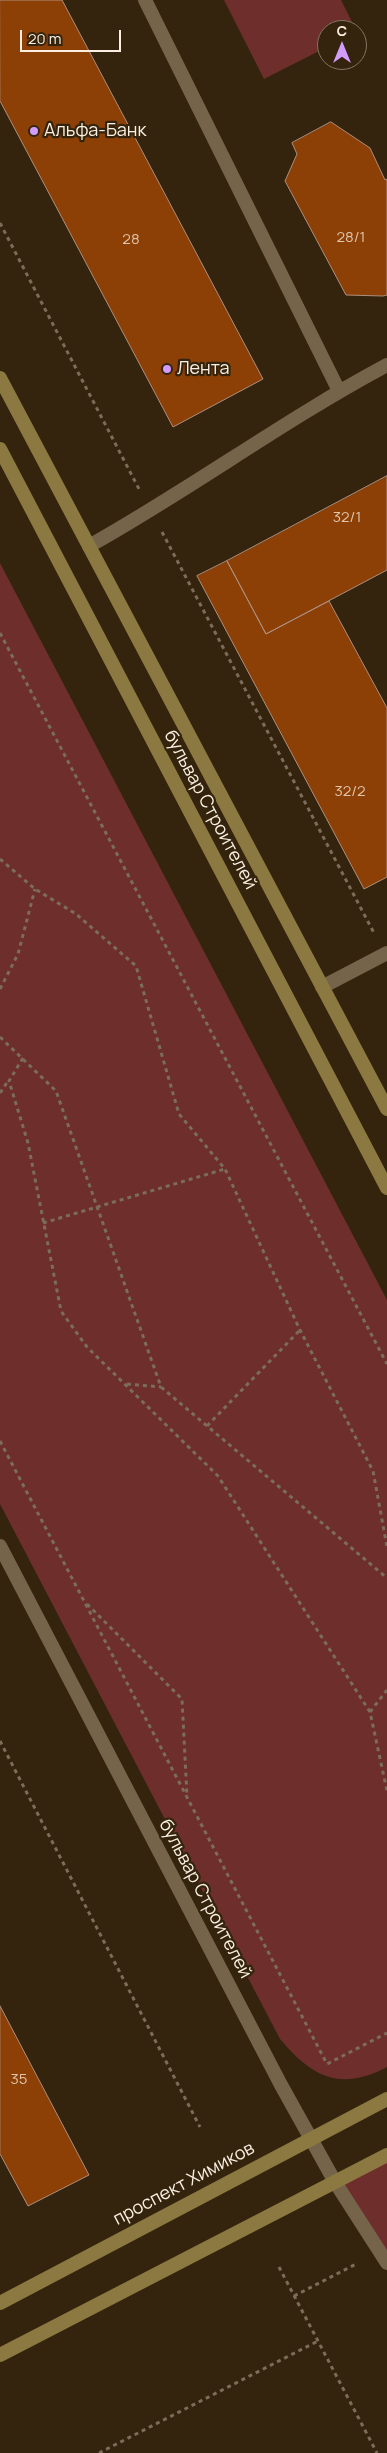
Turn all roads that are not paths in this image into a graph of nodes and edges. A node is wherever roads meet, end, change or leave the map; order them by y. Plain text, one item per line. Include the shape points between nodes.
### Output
1 (145, 0) edge
2 (387, 365) edge
3 (0, 378) edge
4 (339, 391) junction
5 (0, 449) edge
6 (89, 546) junction
7 (386, 953) edge
8 (322, 986) junction
9 (387, 1109) edge
10 (387, 1188) edge
11 (0, 1546) edge
12 (387, 2099) edge
13 (311, 2138) junction
14 (387, 2155) edge
15 (336, 2182) junction
16 (384, 2257) edge
17 (0, 2303) edge
18 (0, 2355) edge

1 - 4 street
2 - 4 street
3 - 6 main road, бульвар Строителей
4 - 6 street via 151,512
5 - 10 main road, бульвар Строителей
6 - 8 main road, бульвар Строителей
7 - 8 street
8 - 9 main road, бульвар Строителей
11 - 13 street, бульвар Строителей
12 - 13 main road, проспект Химиков
13 - 15 street, бульвар Строителей
13 - 17 main road, проспект Химиков
14 - 15 main road
15 - 16 street, бульвар Строителей
15 - 18 main road

